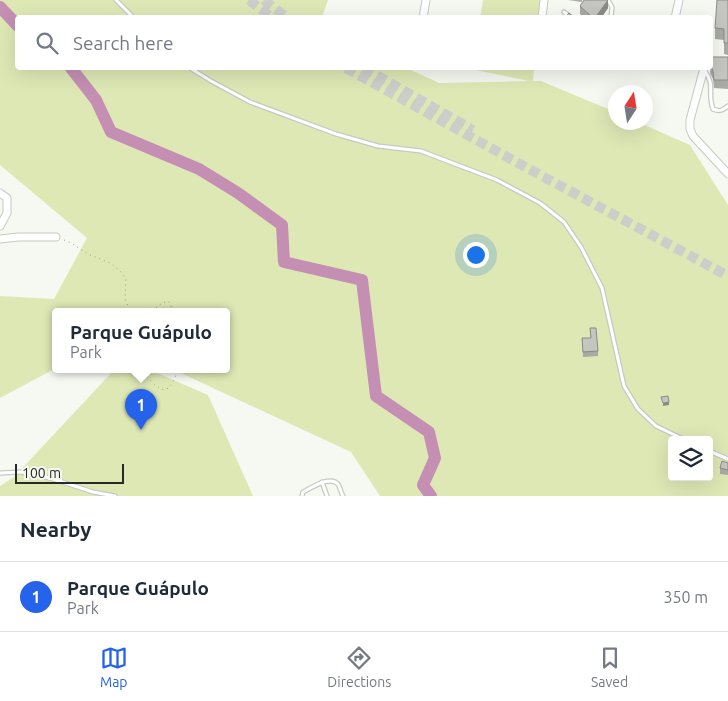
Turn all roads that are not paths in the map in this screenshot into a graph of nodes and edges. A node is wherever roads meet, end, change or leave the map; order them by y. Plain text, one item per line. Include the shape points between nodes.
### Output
1 (116, 0) edge
2 (426, 0) edge
3 (544, 0) edge
4 (608, 0) edge
5 (678, 0) edge
6 (564, 12) dead end
7 (131, 15) edge
8 (424, 15) edge
9 (542, 15) edge
10 (568, 15) edge
11 (612, 15) edge
12 (676, 15) edge
13 (193, 70) edge
14 (703, 70) edge
15 (704, 70) edge
16 (728, 106) edge
17 (728, 174) edge
18 (0, 193) edge
19 (0, 226) edge
20 (56, 237) road end
21 (0, 239) edge
22 (677, 436) edge
23 (713, 453) edge
24 (728, 459) edge
25 (0, 473) edge
26 (322, 482) junction
27 (114, 496) edge
28 (302, 496) edge
29 (327, 496) edge
30 (343, 496) edge

1 - 7 lane
2 - 8 street
3 - 9 street
4 - 11 lane
5 - 12 street
6 - 10 lane
13 - 22 lane via 250,102 336,134 378,146 421,151 498,180 564,222 602,288 624,386 638,409 656,426
14 - 17 street via 690,129
15 - 16 lane via 711,83 713,109 718,111
18 - 19 street via 7,198 7,213
20 - 21 street
23 - 24 lane
25 - 27 lane via 22,472
26 - 28 lane via 303,492
26 - 29 lane
26 - 30 lane via 334,482

